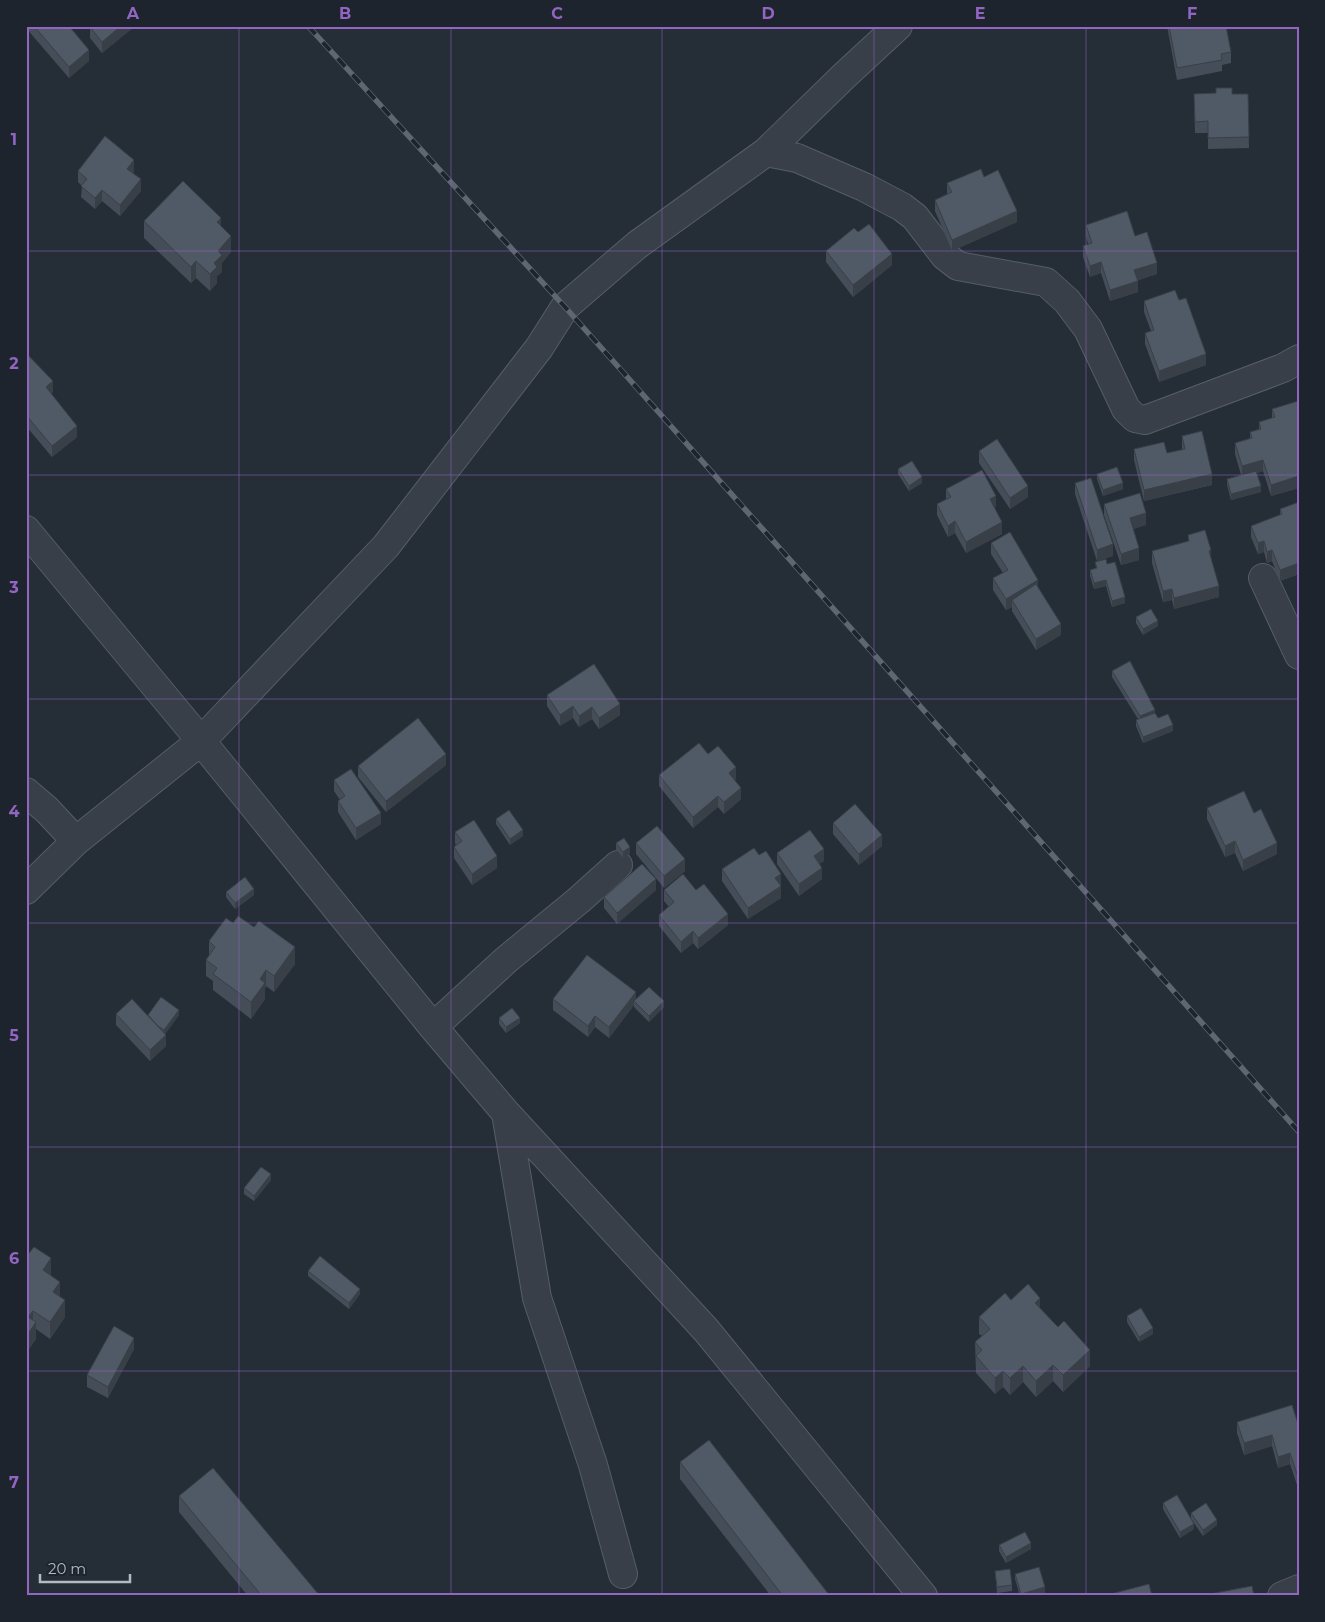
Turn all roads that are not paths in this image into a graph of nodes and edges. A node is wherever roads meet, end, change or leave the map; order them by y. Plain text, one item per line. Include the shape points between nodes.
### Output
1 (898, 26) edge
2 (766, 152) junction
3 (1299, 359) edge
4 (26, 530) edge
5 (1263, 578) dead end
6 (1299, 655) edge
7 (200, 741) junction
8 (26, 792) edge
9 (76, 841) junction
10 (618, 865) dead end
11 (26, 890) edge
12 (433, 1027) junction
13 (506, 1113) junction
14 (623, 1574) dead end
15 (1299, 1589) edge
16 (923, 1596) edge
17 (1282, 1596) edge

1 - 2 street
2 - 3 street via 797,158 902,207 915,217 945,256 958,266 1046,282 1067,301 1088,329 1126,409 1135,418 1145,420 1154,417
2 - 7 street via 637,244 565,307 539,348 386,546
4 - 7 street
5 - 6 street
7 - 9 street
7 - 12 street
8 - 9 street
9 - 11 street
10 - 12 street
12 - 13 street
13 - 14 street via 537,1298 593,1465
13 - 16 street via 706,1330
15 - 17 street

